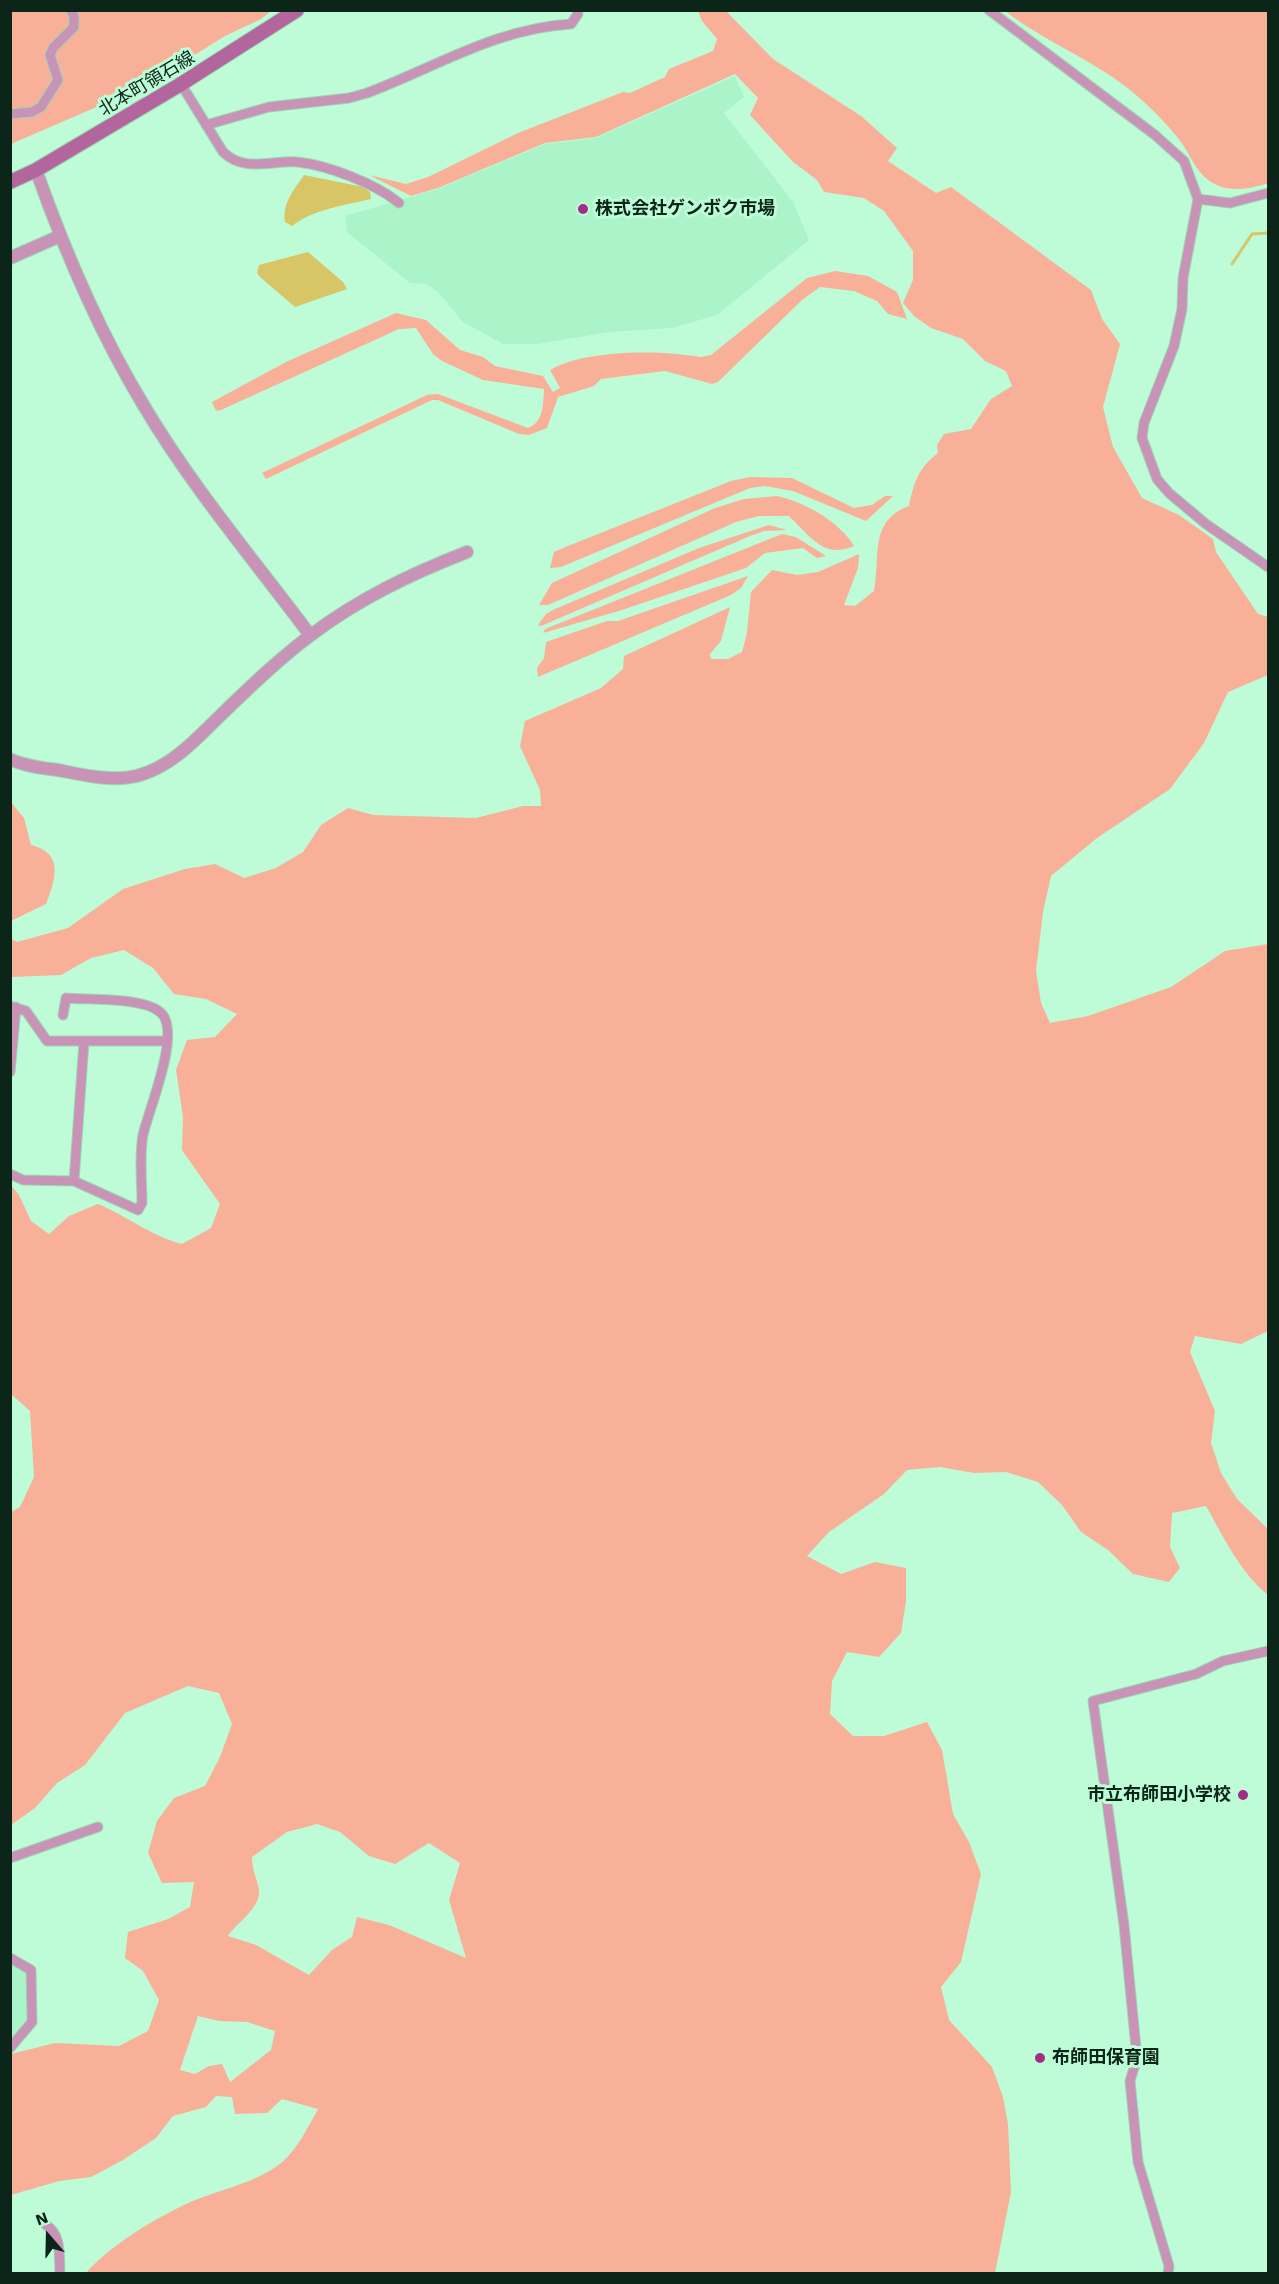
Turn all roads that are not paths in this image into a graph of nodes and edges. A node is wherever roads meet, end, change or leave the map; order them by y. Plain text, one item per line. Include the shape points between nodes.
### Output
1 (71, 10) edge
2 (297, 10) edge
3 (577, 10) edge
4 (989, 10) edge
5 (182, 84) junction
6 (10, 114) edge
7 (206, 125) junction
8 (36, 170) junction
9 (10, 182) edge
10 (1269, 193) edge
11 (1198, 199) junction
12 (399, 203) dead end
13 (60, 236) junction
14 (10, 258) edge
15 (467, 552) dead end
16 (1269, 567) edge
17 (310, 635) junction
18 (10, 759) edge
19 (13, 1006) edge
20 (63, 1015) dead end
21 (167, 1041) junction
22 (84, 1042) junction
23 (10, 1072) edge
24 (10, 1173) edge
25 (74, 1182) junction
26 (1269, 1651) edge
27 (98, 1827) dead end
28 (10, 1858) edge
29 (10, 1958) edge
30 (10, 2048) edge
31 (46, 2225) dead end
32 (60, 2274) edge
33 (1168, 2274) edge

1 - 6 street via 74,27 50,55 56,84 37,111
2 - 5 main road, 北本町領石線
3 - 7 street via 571,24 482,44 367,93 269,107
4 - 11 street via 1184,161
5 - 7 street
5 - 8 main road, 北本町領石線
7 - 12 street via 223,152 239,163 308,164 365,182
8 - 9 main road, 北本町領石線
8 - 13 street
10 - 11 street via 1230,203
11 - 16 street via 1189,235 1174,346 1144,423 1142,438 1157,479 1169,493 1215,531
13 - 14 street
13 - 17 street via 115,355 144,407
15 - 17 street via 412,573 361,600
17 - 18 street via 185,749 162,766 138,776 78,774
19 - 22 street via 26,1011 46,1041
19 - 23 street
20 - 21 street via 66,998 140,1003 160,1011 165,1018
21 - 22 street
21 - 25 street via 165,1062 142,1136 142,1203 138,1210
22 - 25 street
24 - 25 street via 23,1180
26 - 33 street via 1093,1701 1124,1925 1136,2047 1130,2081 1138,2162 1169,2266
27 - 28 street
29 - 30 street via 31,1970 32,2022
31 - 32 street via 57,2236

